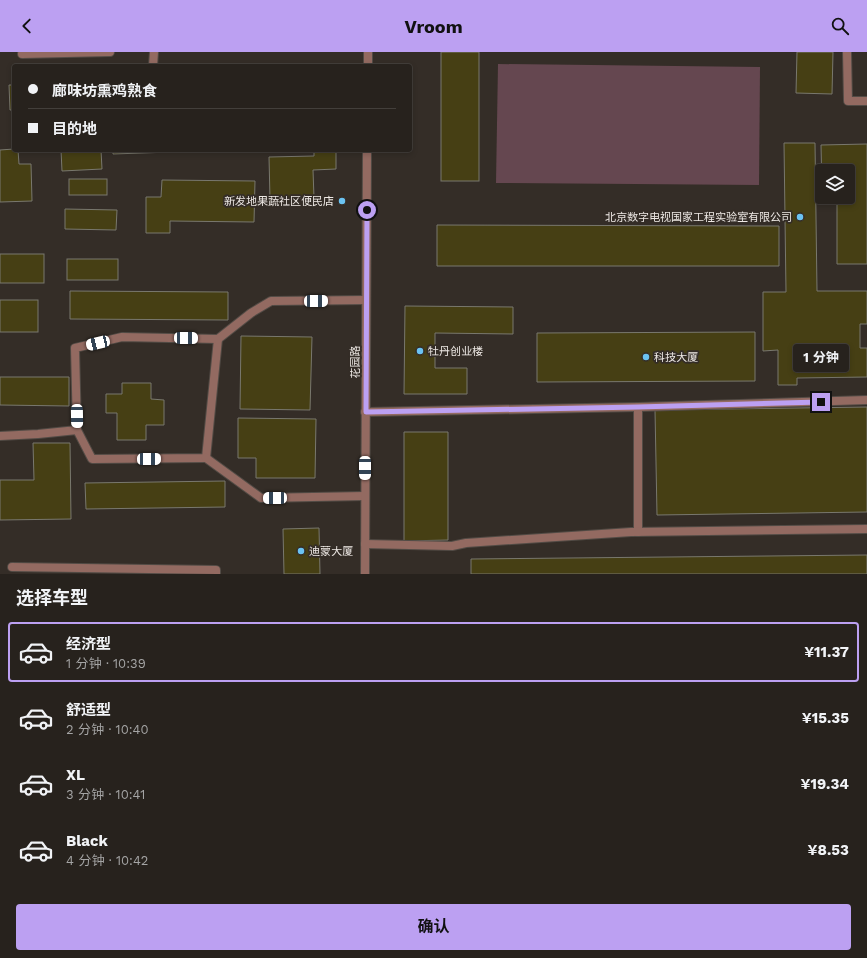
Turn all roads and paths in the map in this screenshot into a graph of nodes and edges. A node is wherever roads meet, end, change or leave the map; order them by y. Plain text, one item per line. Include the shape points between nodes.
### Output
1 (110, 52) edge
2 (154, 52) edge
3 (368, 52) edge
4 (848, 52) edge
5 (22, 54) dead end
6 (153, 64) edge
7 (368, 64) edge
8 (867, 101) edge
9 (367, 152) edge
10 (366, 300) junction
11 (218, 339) junction
12 (867, 400) edge
13 (638, 407) junction
14 (366, 412) junction
15 (77, 430) junction
16 (0, 436) edge
17 (206, 458) junction
18 (365, 496) junction
19 (867, 529) edge
20 (638, 532) junction
21 (365, 544) junction
22 (12, 567) dead end
23 (216, 574) edge
24 (365, 574) edge

1 - 5 street
2 - 6 street
3 - 7 street
4 - 8 street via 848,101
9 - 10 street, 花园路
10 - 11 street via 271,301
10 - 14 street, 花园路
11 - 15 street via 122,337 75,348
11 - 17 street
12 - 13 street
13 - 14 street
13 - 20 street
14 - 18 street, 花园路
15 - 16 street
15 - 17 street via 92,459
17 - 18 street via 261,498
18 - 21 street, 花园路
19 - 20 street
20 - 21 street via 452,546
21 - 24 street, 花园路
22 - 23 street via 216,570

